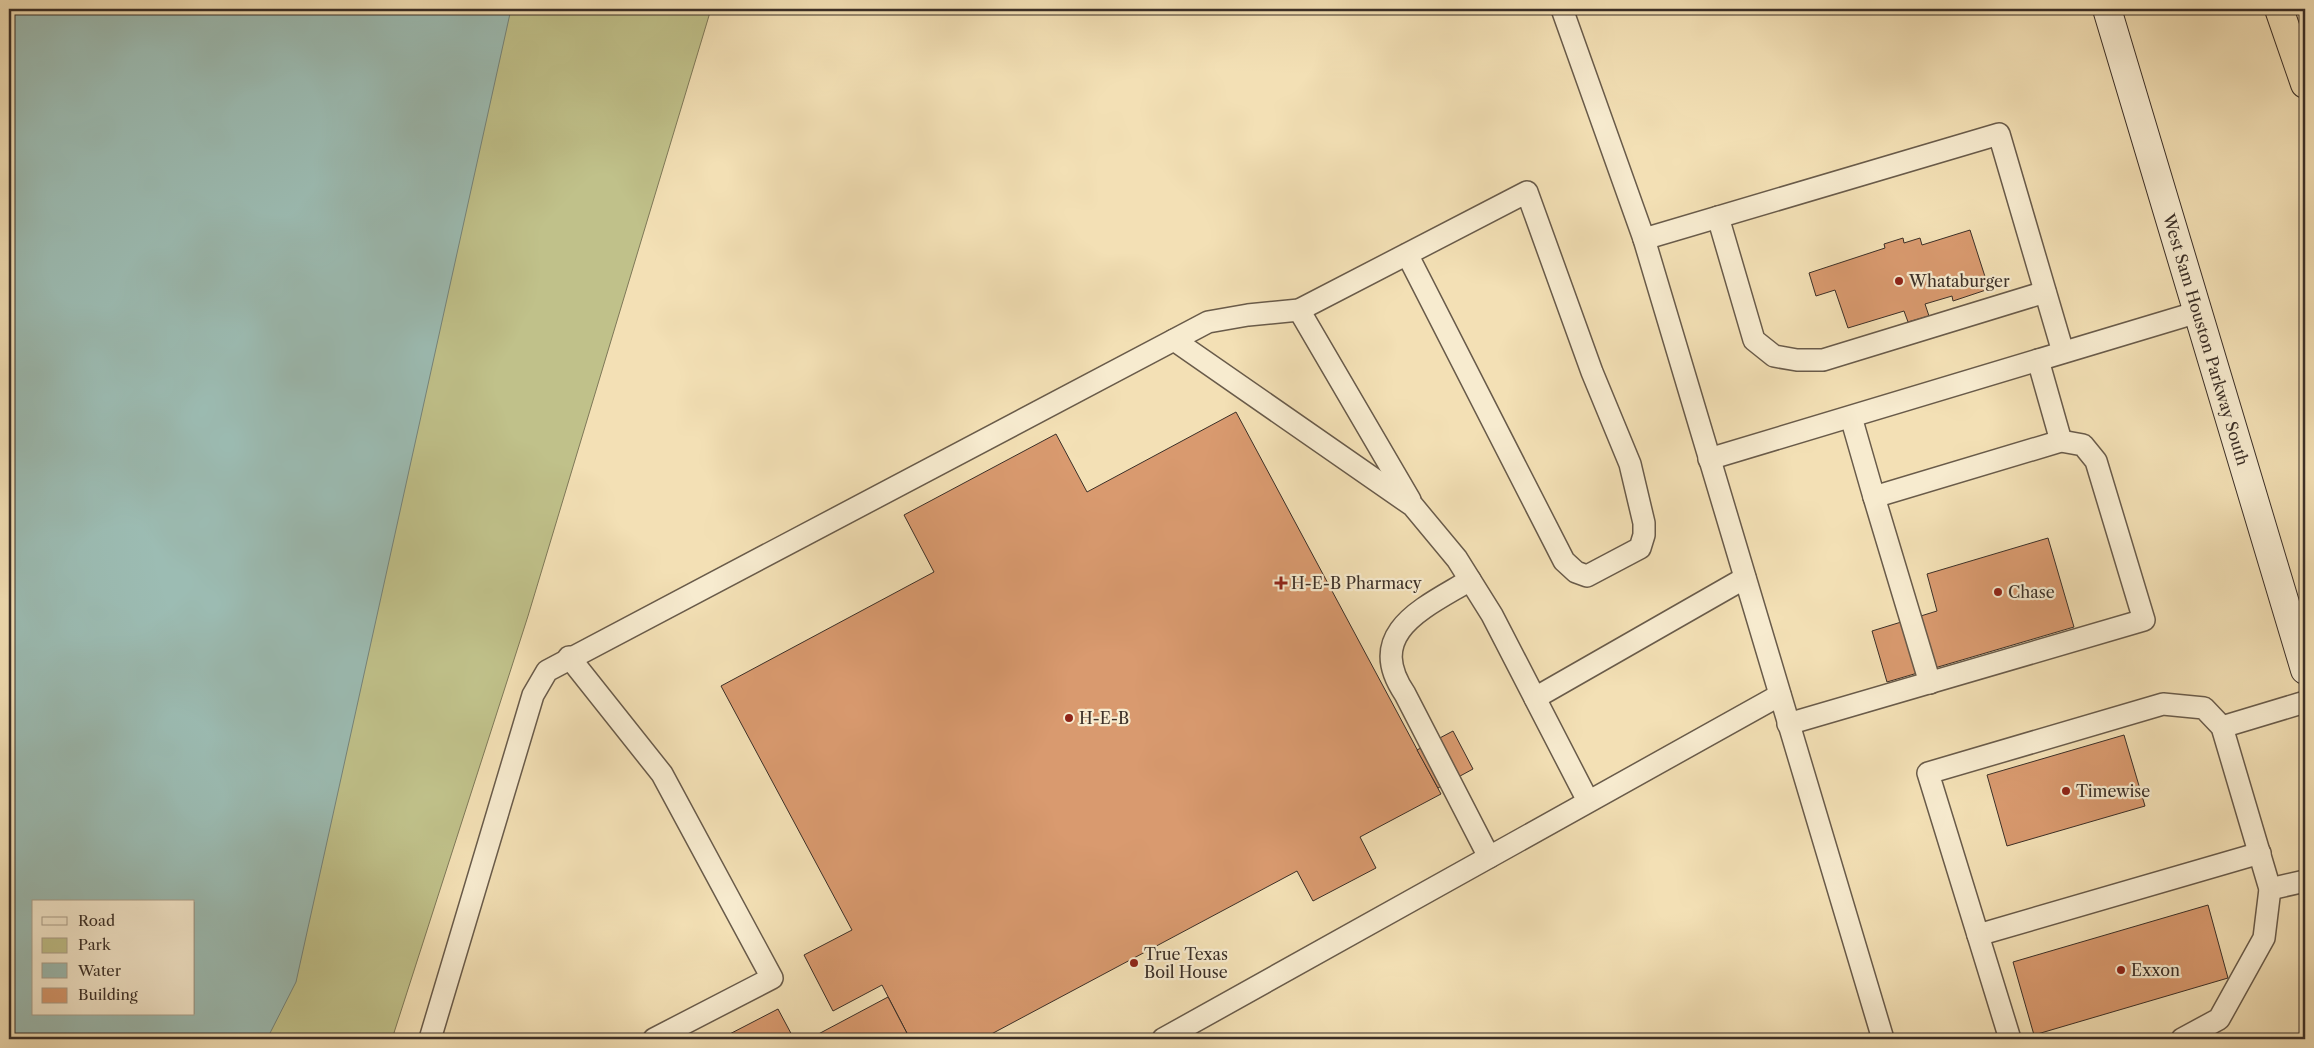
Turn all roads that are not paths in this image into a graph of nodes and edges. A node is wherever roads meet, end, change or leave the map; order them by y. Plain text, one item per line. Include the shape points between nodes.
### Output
1 (1562, 9) edge
2 (2107, 9) edge
3 (2279, 9) edge
4 (2305, 84) edge
5 (1718, 217) junction
6 (1644, 239) junction
7 (1407, 254) junction
8 (2045, 292) junction
9 (1299, 310) junction
10 (2198, 312) junction
11 (1174, 340) junction
12 (2063, 352) junction
13 (2038, 360) junction
14 (1850, 417) junction
15 (2061, 441) junction
16 (1709, 459) junction
17 (1874, 497) junction
18 (1414, 506) junction
19 (1745, 578) junction
20 (1470, 580) junction
21 (569, 657) junction
22 (2305, 670) edge
23 (1930, 683) junction
24 (1780, 695) junction
25 (1535, 698) junction
26 (2305, 702) edge
27 (1788, 724) junction
28 (2222, 727) junction
29 (1588, 801) junction
30 (2260, 853) junction
31 (1489, 856) junction
32 (2305, 881) edge
33 (2270, 889) junction
34 (1978, 935) junction
35 (430, 1039) edge
36 (654, 1039) edge
37 (1163, 1039) edge
38 (1883, 1039) edge
39 (2010, 1039) edge
40 (2182, 1039) edge

1 - 6 lane
2 - 10 main road, West Sam Houston Parkway South
3 - 4 highway
5 - 6 lane
5 - 8 lane via 1754,340 1774,356 1823,360
5 - 8 lane via 1999,134
6 - 16 lane
7 - 7 lane via 1564,560 1576,572 1587,576 1640,548 1644,523 1630,464 1592,372 1526,192
7 - 9 lane
8 - 12 lane
9 - 11 lane via 1208,322
9 - 18 lane
10 - 12 lane
10 - 22 main road, West Sam Houston Parkway South
11 - 18 lane
11 - 21 lane
12 - 13 lane
13 - 14 lane
13 - 15 lane
14 - 16 lane
14 - 17 lane
15 - 17 lane
15 - 23 lane via 2083,445 2096,461 2144,620
16 - 19 lane
17 - 23 lane
18 - 20 lane
19 - 24 lane
19 - 25 lane
20 - 25 lane
20 - 31 lane via 1404,623 1392,648 1391,664 1396,681
21 - 35 lane via 547,671 533,695
21 - 36 lane via 662,774 772,978
23 - 27 lane
24 - 27 lane
24 - 29 lane
25 - 29 lane
26 - 28 lane
27 - 38 lane
28 - 30 lane
28 - 34 lane via 2204,708 2163,704 1928,773
29 - 31 lane
30 - 33 lane
30 - 34 lane
31 - 37 lane
32 - 33 lane
33 - 40 lane via 2264,938 2219,1019
34 - 39 lane

